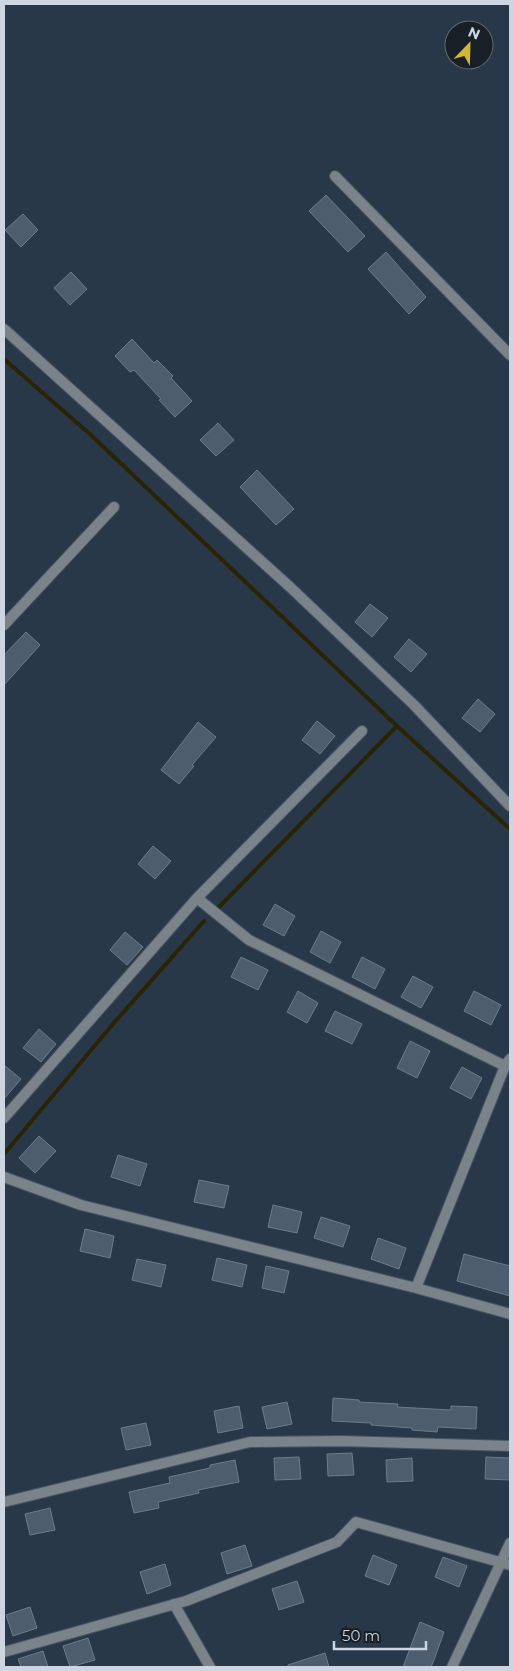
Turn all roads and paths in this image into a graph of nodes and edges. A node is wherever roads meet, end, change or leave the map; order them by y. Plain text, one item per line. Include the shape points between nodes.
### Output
1 (335, 176) dead end
2 (4, 328) edge
3 (510, 355) edge
4 (114, 507) dead end
5 (4, 625) edge
6 (362, 731) dead end
7 (510, 806) edge
8 (197, 898) junction
9 (507, 1063) edge
10 (4, 1118) edge
11 (4, 1177) edge
12 (416, 1288) junction
13 (510, 1314) edge
14 (510, 1446) edge
15 (4, 1502) edge
16 (510, 1543) edge
17 (506, 1563) edge
18 (174, 1604) junction
19 (4, 1652) edge
20 (210, 1667) edge
21 (452, 1667) edge

1 - 3 street
2 - 7 street via 290,587 414,705
4 - 5 street
6 - 8 street
8 - 9 street via 249,940
8 - 10 street
9 - 12 street
11 - 12 street via 81,1205
12 - 13 street
14 - 15 street via 250,1442
16 - 17 street
17 - 18 street via 356,1522 337,1542
17 - 21 street
18 - 19 street
18 - 20 street

